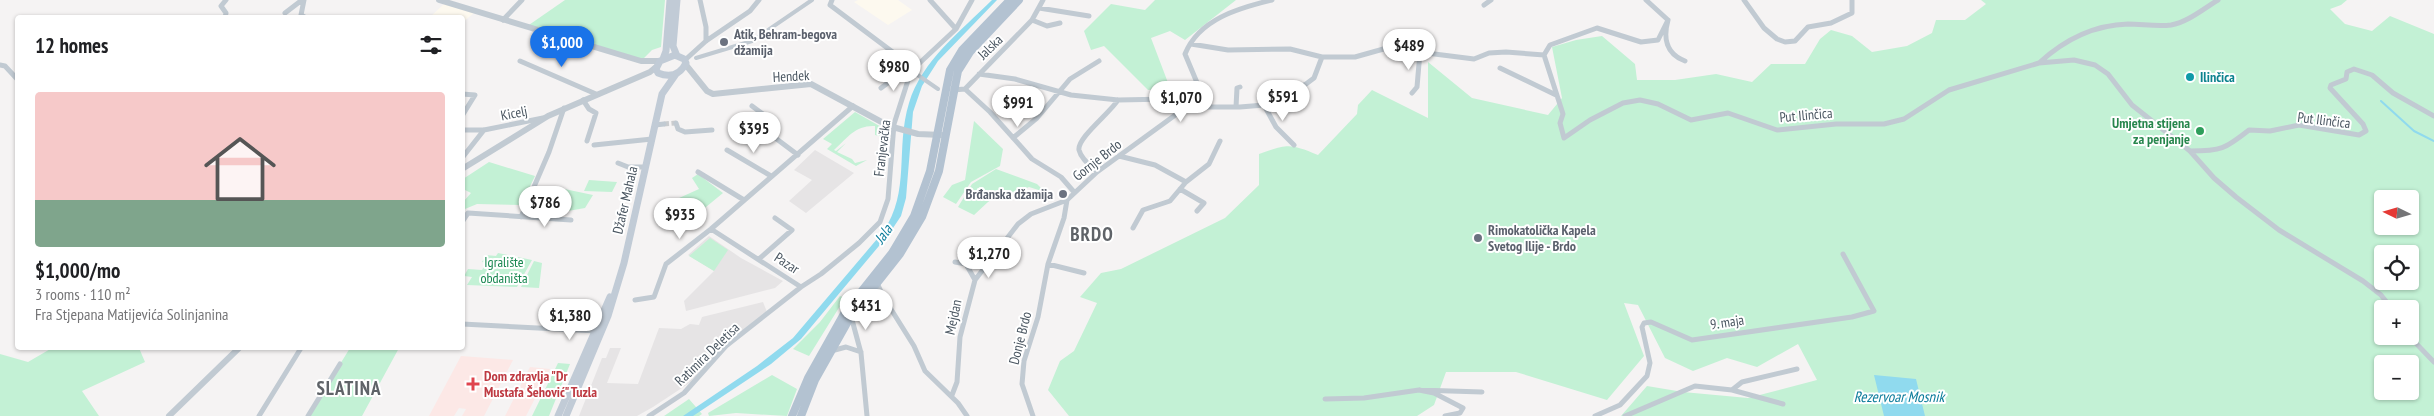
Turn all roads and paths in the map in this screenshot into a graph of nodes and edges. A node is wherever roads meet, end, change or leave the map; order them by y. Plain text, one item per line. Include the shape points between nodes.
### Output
1 (226, 0) edge
2 (303, 0) edge
3 (439, 0) edge
4 (522, 0) edge
5 (670, 0) edge
6 (677, 0) edge
7 (700, 0) edge
8 (759, 0) edge
9 (812, 0) edge
10 (832, 0) edge
11 (930, 0) edge
12 (972, 0) edge
13 (1010, 0) edge
14 (1019, 0) edge
15 (1043, 0) edge
16 (1270, 0) edge
17 (1492, 0) edge
18 (1646, 0) edge
19 (1744, 0) edge
20 (1852, 0) edge
21 (2218, 0) edge
22 (1484, 5) dead end
23 (1039, 8) junction
24 (285, 13) dead end
25 (226, 15) edge
26 (301, 15) edge
27 (1089, 16) dead end
28 (502, 20) junction
29 (1032, 20) junction
30 (1668, 20) junction
31 (1060, 23) dead end
32 (956, 29) junction
33 (752, 40) junction
34 (706, 42) junction
35 (1191, 44) junction
36 (755, 47) dead end
37 (1420, 52) junction
38 (1544, 55) junction
39 (1322, 57) junction
40 (696, 58) dead end
41 (520, 61) dead end
42 (1099, 61) dead end
43 (1685, 61) dead end
44 (684, 62) junction
45 (2039, 63) junction
46 (0, 65) edge
47 (659, 67) junction
48 (1500, 68) dead end
49 (911, 69) junction
50 (678, 73) junction
51 (979, 74) junction
52 (15, 77) edge
53 (908, 79) junction
54 (1240, 87) dead end
55 (881, 88) dead end
56 (664, 89) junction
57 (938, 89) dead end
58 (964, 89) junction
59 (953, 90) junction
60 (1057, 92) junction
61 (465, 94) edge
62 (596, 94) junction
63 (1412, 94) dead end
64 (1556, 95) junction
65 (583, 100) junction
66 (1118, 100) junction
67 (1189, 105) junction
68 (1264, 105) junction
69 (752, 106) dead end
70 (853, 106) junction
71 (1236, 107) junction
72 (564, 108) junction
73 (465, 111) edge
74 (548, 116) junction
75 (2434, 116) edge
76 (676, 123) tunnel mouth
77 (664, 124) tunnel mouth
78 (655, 125) junction
79 (897, 129) junction
80 (465, 130) edge
81 (484, 130) junction
82 (712, 130) dead end
83 (918, 134) joint
84 (937, 135) junction
85 (1013, 138) junction
86 (652, 139) junction
87 (587, 141) dead end
88 (1220, 141) dead end
89 (594, 145) dead end
90 (1294, 145) dead end
91 (727, 150) dead end
92 (2190, 151) junction
93 (465, 154) edge
94 (798, 155) junction
95 (1119, 156) junction
96 (618, 163) dead end
97 (465, 167) edge
98 (645, 167) junction
99 (698, 172) dead end
100 (1097, 172) junction
101 (771, 176) junction
102 (1186, 182) junction
103 (1180, 189) junction
104 (1074, 192) junction
105 (744, 200) junction
106 (1067, 200) junction
107 (1197, 211) dead end
108 (521, 216) junction
109 (465, 218) edge
110 (775, 218) dead end
111 (571, 220) dead end
112 (1133, 228) dead end
113 (711, 229) junction
114 (1843, 254) dead end
115 (759, 259) junction
116 (955, 262) dead end
117 (1048, 264) junction
118 (1084, 272) dead end
119 (974, 280) junction
120 (877, 283) junction
121 (802, 287) junction
122 (634, 300) dead end
123 (2385, 300) edge
124 (848, 314) junction
125 (465, 324) edge
126 (597, 331) junction
127 (2418, 345) edge
128 (237, 350) edge
129 (300, 350) edge
130 (831, 351) junction
131 (861, 352) junction
132 (2434, 362) edge
133 (340, 364) dead end
134 (1797, 369) dead end
135 (1419, 390) junction
136 (1732, 390) junction
137 (1482, 392) dead end
138 (952, 395) junction
139 (1325, 399) dead end
140 (1783, 404) dead end
141 (169, 416) edge
142 (259, 416) edge
143 (308, 416) edge
144 (558, 416) edge
145 (566, 416) edge
146 (649, 416) edge
147 (792, 416) edge
148 (801, 416) edge
149 (867, 416) edge
150 (967, 416) edge
151 (1034, 416) edge
152 (1445, 416) edge
153 (1595, 416) edge
154 (1625, 416) edge

1 - 25 street via 221,6
2 - 24 street
2 - 26 street
3 - 28 street
4 - 28 street
5 - 47 main road via 666,51
6 - 44 main road via 673,46
7 - 34 street
8 - 34 street via 750,11
9 - 33 street
10 - 49 street via 830,5
11 - 32 street
12 - 32 street, Franjevačka
13 - 84 main road via 962,50 950,70
14 - 59 main road via 963,61
15 - 23 street, Jalska
16 - 35 street via 1238,9 1207,25
17 - 22 street
18 - 30 street
19 - 20 street via 1758,22 1785,42 1800,37 1803,29 1832,23 1852,13
21 - 45 street, Put Ilinčica via 2171,25 2127,24 2083,34 2064,42
23 - 27 street via 1072,10
23 - 29 street, Jalska
28 - 47 street
29 - 31 street via 1048,28
29 - 51 street, Jalska
30 - 38 street via 1658,40 1641,42 1596,28 1550,45
30 - 43 street via 1666,38 1669,52 1675,59
32 - 49 street, Franjevačka
33 - 36 street
33 - 40 street
34 - 44 street
35 - 39 street via 1221,50 1285,47
35 - 67 street via 1185,54 1198,85
37 - 38 street via 1474,59 1489,53 1506,52
37 - 39 street via 1388,48 1355,57
37 - 63 street via 1417,87
38 - 64 street, Put Ilinčica
39 - 68 street via 1314,78
41 - 62 street
42 - 60 street via 1070,79
44 - 47 main road
44 - 50 main road, Džafer Mahala
44 - 70 street, Hendek via 713,94 811,84
45 - 64 street, Put Ilinčica via 1949,90 1904,119 1884,124 1836,124 1777,130 1728,113 1691,120 1658,104 1640,100 1623,103 1564,138 1560,123 1563,114
45 - 92 street, Put Ilinčica via 2074,60 2095,65 2108,74 2132,105
46 - 52 street
47 - 50 main road
47 - 56 main road, Džafer Mahala
47 - 62 street
48 - 64 street
49 - 53 street, Franjevačka
49 - 57 street
50 - 56 main road, Džafer Mahala
51 - 58 street, Jalska
51 - 60 street via 1015,79
53 - 55 street via 896,77
53 - 79 street, Franjevačka
54 - 71 street via 1237,88
56 - 78 main road, Džafer Mahala
58 - 59 street
58 - 85 street
59 - 84 main road
60 - 66 street
60 - 85 street via 1037,118
61 - 73 street via 475,95
62 - 65 street
65 - 72 street
65 - 87 street via 596,113
66 - 67 street via 1169,99
66 - 100 street via 1112,113 1087,132 1080,142 1080,154 1085,163
67 - 71 street
67 - 95 street, Gornje Brdo
68 - 71 street
68 - 90 street via 1276,129
69 - 94 street via 775,122 766,131
70 - 79 street, Hendek
70 - 94 street
72 - 74 street
72 - 108 street
74 - 81 street, Kicelj
74 - 97 street
75 - 92 street, Put Ilinčica via 2393,93 2372,75 2354,69 2347,72 2346,79 2330,88 2363,124 2366,131 2359,135 2299,125 2270,131 2249,130 2228,147
76 - 82 street via 678,129 685,132
77 - 78 street
78 - 86 main road, Džafer Mahala
79 - 83 street
79 - 121 street, Franjevačka via 890,156 884,215 859,243
80 - 81 street, Kicelj
81 - 93 street, Kicelj
83 - 84 street
84 - 120 main road via 939,171 922,217 900,254
84 - 124 main road via 930,171 914,216
85 - 104 street via 1032,159 1061,177
86 - 89 street
86 - 98 main road, Džafer Mahala
88 - 102 street via 1209,164
91 - 101 street
92 - 123 street, Put Ilinčica via 2214,178 2279,230 2363,280
94 - 101 street
95 - 100 street, Gornje Brdo
95 - 102 street via 1155,165
96 - 98 street
98 - 126 main road, Džafer Mahala via 624,263
99 - 105 street
100 - 104 street, Gornje Brdo
101 - 105 street
102 - 103 street
103 - 107 street via 1204,203
103 - 112 street via 1170,202 1143,210
104 - 106 street, Donje Brdo
105 - 113 street
106 - 117 street, Donje Brdo
106 - 119 street, Mejdan via 1031,214 1018,224
108 - 109 street via 468,213
108 - 111 street
110 - 115 street, Pazar via 792,230
113 - 115 street, Pazar
113 - 122 street via 666,264 654,297
114 - 153 street, 9. maja via 1874,311 1692,340 1651,322 1644,323 1650,370 1620,405
115 - 121 street, Pazar
116 - 119 street via 966,264
117 - 118 street
117 - 151 street, Donje Brdo via 1038,317 1023,369 1022,384
119 - 138 street, Mejdan via 960,337 957,382
120 - 124 main road
120 - 138 street via 926,372
121 - 146 street, Ratimira Deletisa via 726,346 684,393
124 - 130 main road
124 - 131 street
124 - 147 main road via 808,378
125 - 126 street
126 - 144 main road
126 - 145 main road
127 - 132 street
128 - 141 street
129 - 142 street
130 - 131 street via 853,347
130 - 148 main road
131 - 149 street
133 - 143 street
134 - 136 street via 1742,382
135 - 137 street
135 - 139 street via 1364,398
135 - 152 street via 1434,393 1463,408 1460,413
136 - 140 street
136 - 154 street via 1688,387
138 - 150 street

